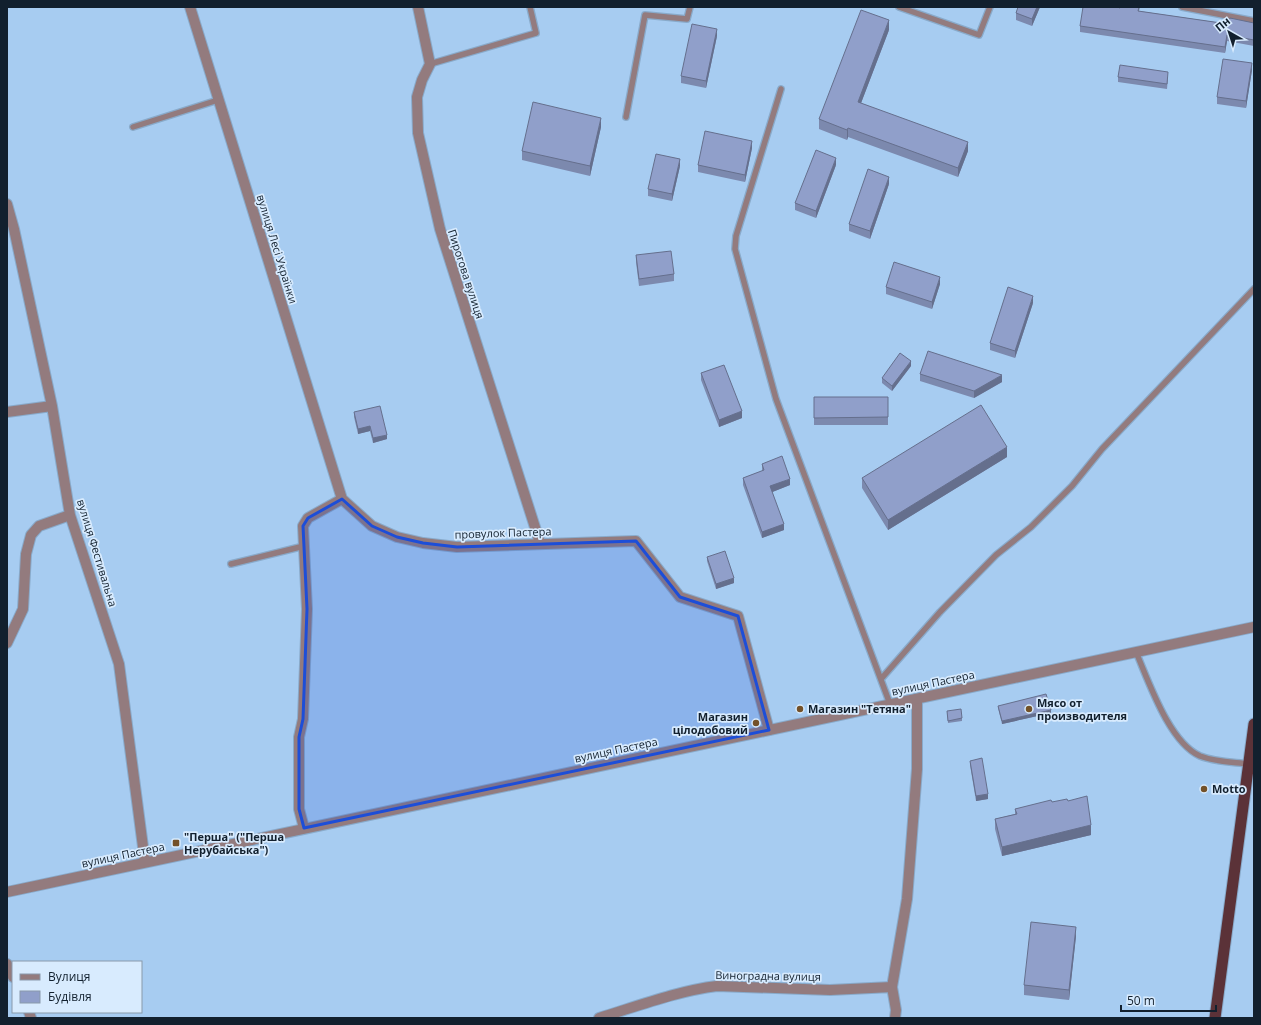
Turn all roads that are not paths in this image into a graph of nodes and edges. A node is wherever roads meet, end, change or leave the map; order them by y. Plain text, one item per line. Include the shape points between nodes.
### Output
1 (190, 7) edge
2 (418, 7) edge
3 (530, 7) edge
4 (690, 7) edge
5 (899, 7) edge
6 (990, 7) edge
7 (1182, 7) edge
8 (1254, 21) edge
9 (430, 64) junction
10 (781, 89) dead end
11 (218, 100) junction
12 (626, 117) dead end
13 (133, 127) dead end
14 (7, 204) edge
15 (1254, 289) edge
16 (52, 406) junction
17 (7, 412) edge
18 (342, 499) junction
19 (70, 515) junction
20 (540, 543) junction
21 (304, 546) junction
22 (231, 564) dead end
23 (1254, 627) edge
24 (7, 643) edge
25 (1136, 652) junction
26 (881, 679) junction
27 (917, 698) junction
28 (890, 704) junction
29 (1254, 724) edge
30 (768, 730) junction
31 (1253, 740) edge
32 (1249, 764) junction
33 (304, 828) junction
34 (145, 862) junction
35 (7, 892) edge
36 (7, 964) edge
37 (12, 975) edge
38 (892, 987) junction
39 (599, 1018) edge
40 (895, 1018) edge
41 (1215, 1018) edge

1 - 11 street, вулиця Лесі Українки
2 - 9 street
3 - 9 lane via 536,33
4 - 12 lane via 687,19 645,15
5 - 6 lane via 980,36
7 - 8 lane
9 - 20 street, Пирогова вулиця via 417,97 418,133 440,229
10 - 26 lane via 736,236 735,249 776,399
11 - 13 lane
11 - 18 street, вулиця Лесі Українки
14 - 16 street, вулиця Фестивальна
15 - 26 lane via 1102,449 1072,486 1030,527 996,555 940,612
16 - 17 street
16 - 19 street, вулиця Фестивальна
18 - 20 street, провулок Пастера via 372,526 397,538 457,547
18 - 21 street via 308,518 303,526
19 - 24 street via 39,526 31,535 26,554 23,609
19 - 34 street, вулиця Фестивальна via 119,664
20 - 30 street, провулок Пастера via 636,541 680,597 738,616
21 - 22 lane
21 - 33 street via 308,610 303,719 299,737 299,809
23 - 25 street, вулиця Пастера
25 - 27 street, вулиця Пастера
25 - 32 lane via 1159,708 1188,748 1202,757
26 - 28 lane
27 - 28 street, вулиця Пастера
27 - 38 street via 917,769 907,899
28 - 30 street, вулиця Пастера
29 - 31 highway
30 - 33 street, вулиця Пастера
31 - 32 highway
32 - 41 highway
33 - 34 street, вулиця Пастера
34 - 35 street, вулиця Пастера
36 - 37 street
38 - 39 street, Виноградна вулиця via 830,990 717,986 668,997
38 - 40 street

